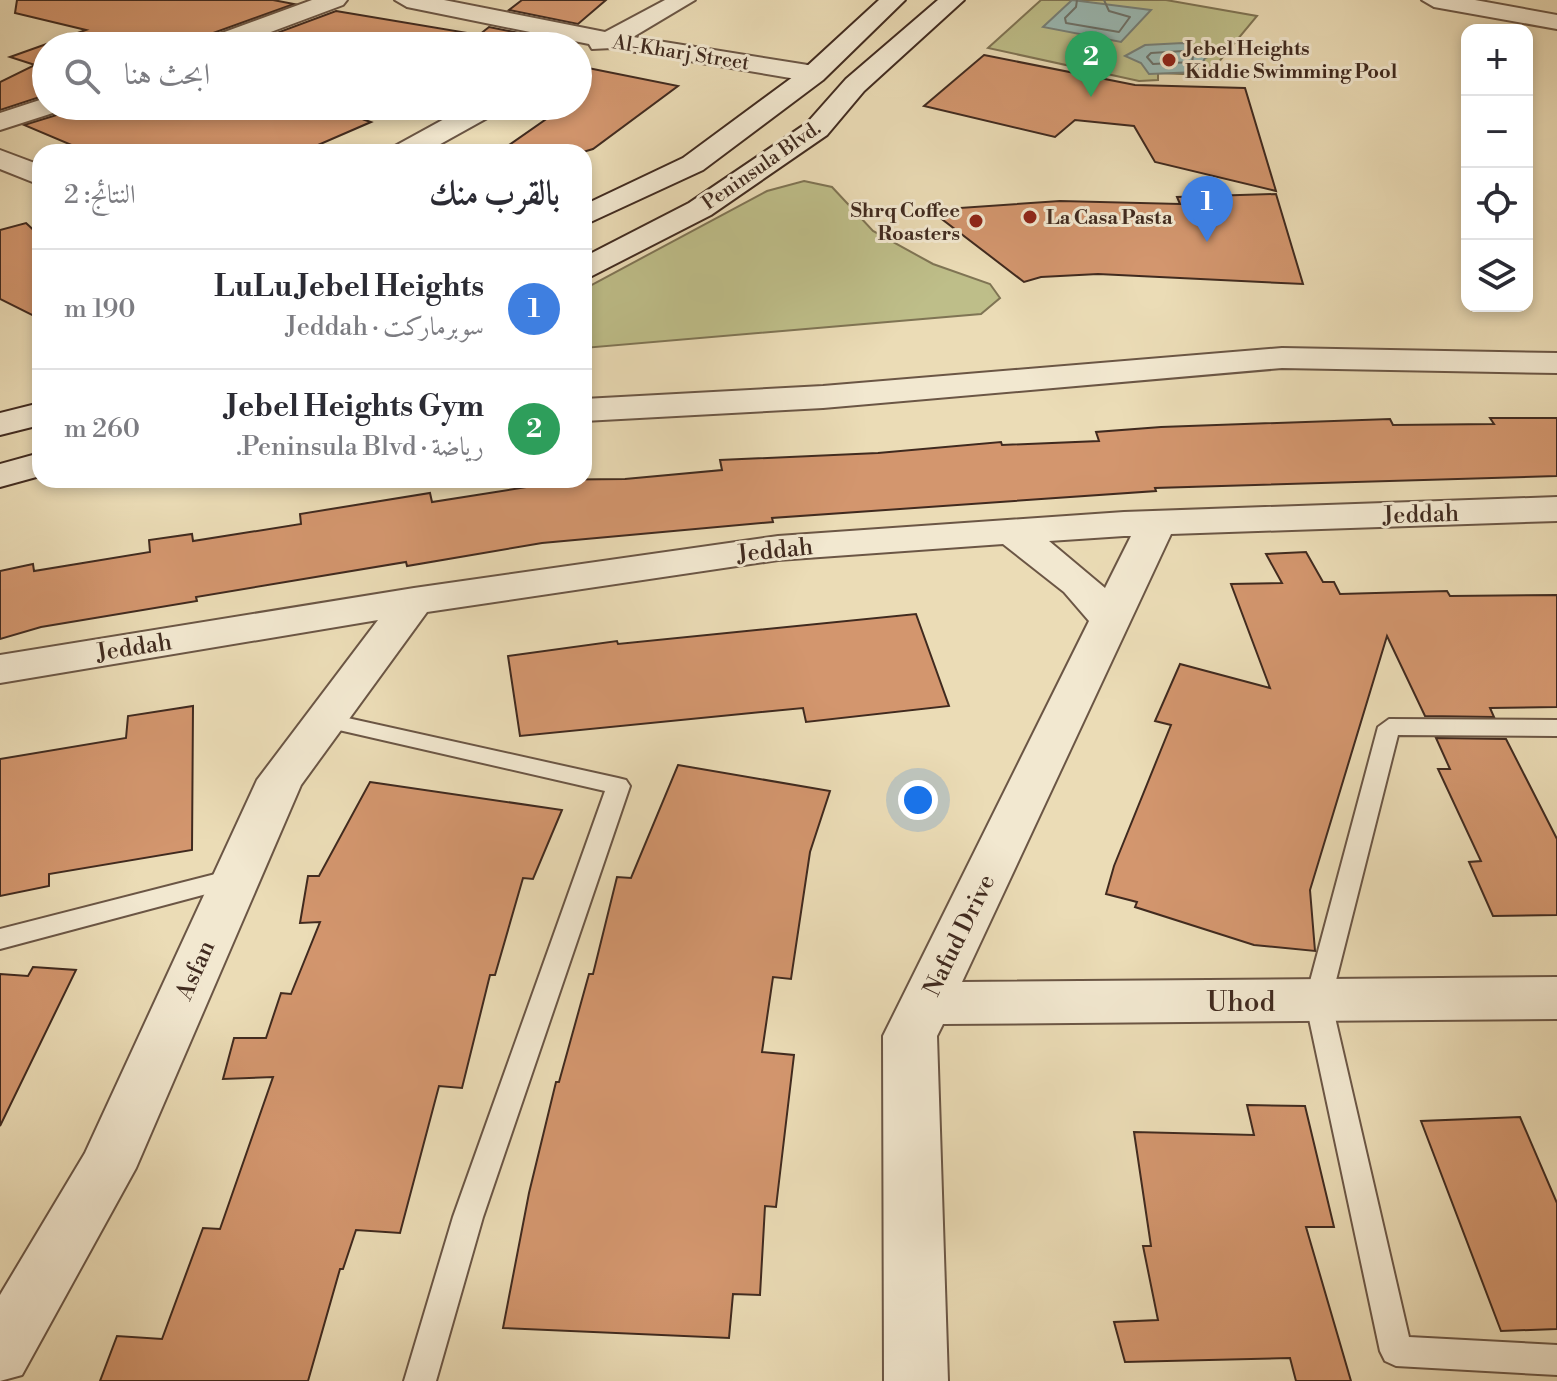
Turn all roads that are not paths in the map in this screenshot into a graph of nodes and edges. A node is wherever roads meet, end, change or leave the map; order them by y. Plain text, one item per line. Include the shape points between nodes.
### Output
1 (335, 0) edge
2 (407, 0) edge
3 (683, 0) edge
4 (893, 0) edge
5 (952, 0) edge
6 (1434, 0) edge
7 (1557, 22) edge
8 (247, 32) edge
9 (568, 32) edge
10 (592, 37) edge
11 (608, 40) junction
12 (592, 49) edge
13 (814, 74) junction
14 (32, 111) edge
15 (463, 120) edge
16 (0, 122) edge
17 (419, 144) edge
18 (0, 159) edge
19 (32, 173) edge
20 (592, 212) edge
21 (592, 266) edge
22 (1557, 363) edge
23 (592, 410) edge
24 (32, 416) edge
25 (0, 424) edge
26 (32, 466) edge
27 (0, 476) edge
28 (1557, 509) edge
29 (1157, 523) junction
30 (1012, 532) junction
31 (414, 601) junction
32 (1111, 621) junction
33 (0, 669) edge
34 (325, 720) junction
35 (1557, 728) edge
36 (237, 878) junction
37 (0, 939) edge
38 (1557, 998) edge
39 (1318, 1000) junction
40 (926, 1003) junction
41 (0, 1354) edge
42 (1557, 1360) edge
43 (420, 1381) edge
44 (916, 1381) edge

1 - 8 street
2 - 9 street, Al-Kharj Street
3 - 11 street
4 - 13 street, Peninsula Blvd.
5 - 21 street, Peninsula Blvd. via 855,85 817,129 700,209
6 - 7 street
10 - 11 street, Al-Kharj Street
11 - 12 street
11 - 13 street, Al-Kharj Street
13 - 20 street, Peninsula Blvd. via 693,164
14 - 16 street
15 - 17 street
18 - 19 street
22 - 23 street via 1282,358 823,397
24 - 25 street
26 - 27 street
28 - 29 street, Jeddah
29 - 30 street, Jeddah
29 - 32 street, Nafud Drive
30 - 31 street, Jeddah via 778,548
30 - 32 street via 1078,583
31 - 33 street, Jeddah
31 - 34 street, Asfan
32 - 40 street, Nafud Drive
34 - 36 street, Asfan via 280,780
34 - 43 lane via 618,786 468,1217
35 - 39 lane via 1389,727
36 - 37 lane
36 - 41 street, Asfan via 107,1168
38 - 39 street, Uhod
39 - 40 street, Uhod
39 - 42 lane via 1396,1351
40 - 44 street, Nafud Drive via 910,1036

